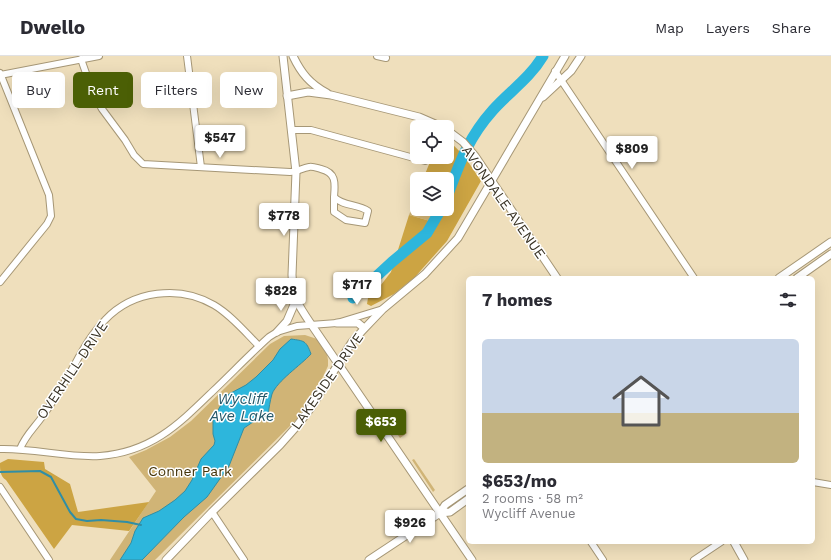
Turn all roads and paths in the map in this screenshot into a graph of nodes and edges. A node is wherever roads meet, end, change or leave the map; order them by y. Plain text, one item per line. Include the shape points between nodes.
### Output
1 (99, 56) edge
2 (187, 56) edge
3 (283, 56) edge
4 (293, 56) edge
5 (377, 56) edge
6 (565, 56) edge
7 (581, 56) edge
8 (91, 57) edge
9 (386, 58) dead end
10 (81, 59) junction
11 (555, 71) junction
12 (0, 75) edge
13 (562, 81) junction
14 (331, 94) junction
15 (287, 96) junction
16 (540, 100) junction
17 (426, 120) edge
18 (292, 130) junction
19 (454, 135) edge
20 (410, 158) edge
21 (200, 167) junction
22 (296, 172) junction
23 (489, 177) junction
24 (334, 197) junction
25 (831, 242) edge
26 (831, 254) edge
27 (556, 276) edge
28 (693, 276) edge
29 (787, 276) edge
30 (800, 276) edge
31 (0, 282) edge
32 (296, 300) junction
33 (386, 307) junction
34 (337, 323) junction
35 (311, 324) junction
36 (364, 328) junction
37 (277, 332) junction
38 (259, 346) junction
39 (338, 363) junction
40 (0, 449) edge
41 (20, 449) junction
42 (815, 482) edge
43 (831, 485) edge
44 (0, 488) edge
45 (466, 490) edge
46 (466, 500) edge
47 (212, 512) junction
48 (440, 513) junction
49 (591, 544) edge
50 (718, 544) edge
51 (735, 544) edge
52 (49, 560) edge
53 (166, 560) edge
54 (244, 560) edge
55 (369, 560) edge
56 (472, 560) edge
57 (603, 560) edge
58 (694, 560) edge
59 (744, 560) edge

1 - 8 street
2 - 21 street
3 - 15 main road
4 - 14 main road via 308,79 318,88
5 - 9 street
6 - 11 main road
7 - 13 main road
8 - 10 street
10 - 12 street
10 - 21 street via 93,93 138,161 142,164
11 - 13 street
11 - 16 main road
12 - 31 street via 49,195 51,216
13 - 16 main road
13 - 28 street
14 - 15 main road via 308,92
14 - 17 main road
15 - 18 main road
16 - 23 main road, LAKESIDE DRIVE
18 - 20 street via 311,130
18 - 22 main road
19 - 23 main road, AVONDALE AVENUE via 470,149
21 - 22 street
22 - 24 street via 310,166 327,170 334,177
22 - 32 main road via 292,275
23 - 27 main road, AVONDALE AVENUE
23 - 33 main road, LAKESIDE DRIVE via 458,238 425,274
24 - 24 street via 340,202 368,212 365,223 346,220 334,212
25 - 29 main road
26 - 30 main road
32 - 35 main road
32 - 37 main road via 287,321
33 - 34 street
33 - 36 main road, LAKESIDE DRIVE
34 - 35 street
34 - 36 main road via 358,323
35 - 37 street
35 - 39 main road
36 - 39 main road, LAKESIDE DRIVE
37 - 38 street
38 - 41 street via 174,428 151,442 126,452 100,456
38 - 41 street, OVERHILL DRIVE via 240,326 215,306 202,300 165,292 132,301 111,314 95,330
39 - 47 main road, LAKESIDE DRIVE via 296,427
39 - 48 main road
40 - 41 street
42 - 43 street
44 - 52 street
45 - 48 main road via 445,505
46 - 48 main road via 450,512
47 - 53 main road, LAKESIDE DRIVE
47 - 54 street
48 - 55 main road
48 - 56 main road
49 - 57 street
50 - 58 street
51 - 59 main road

